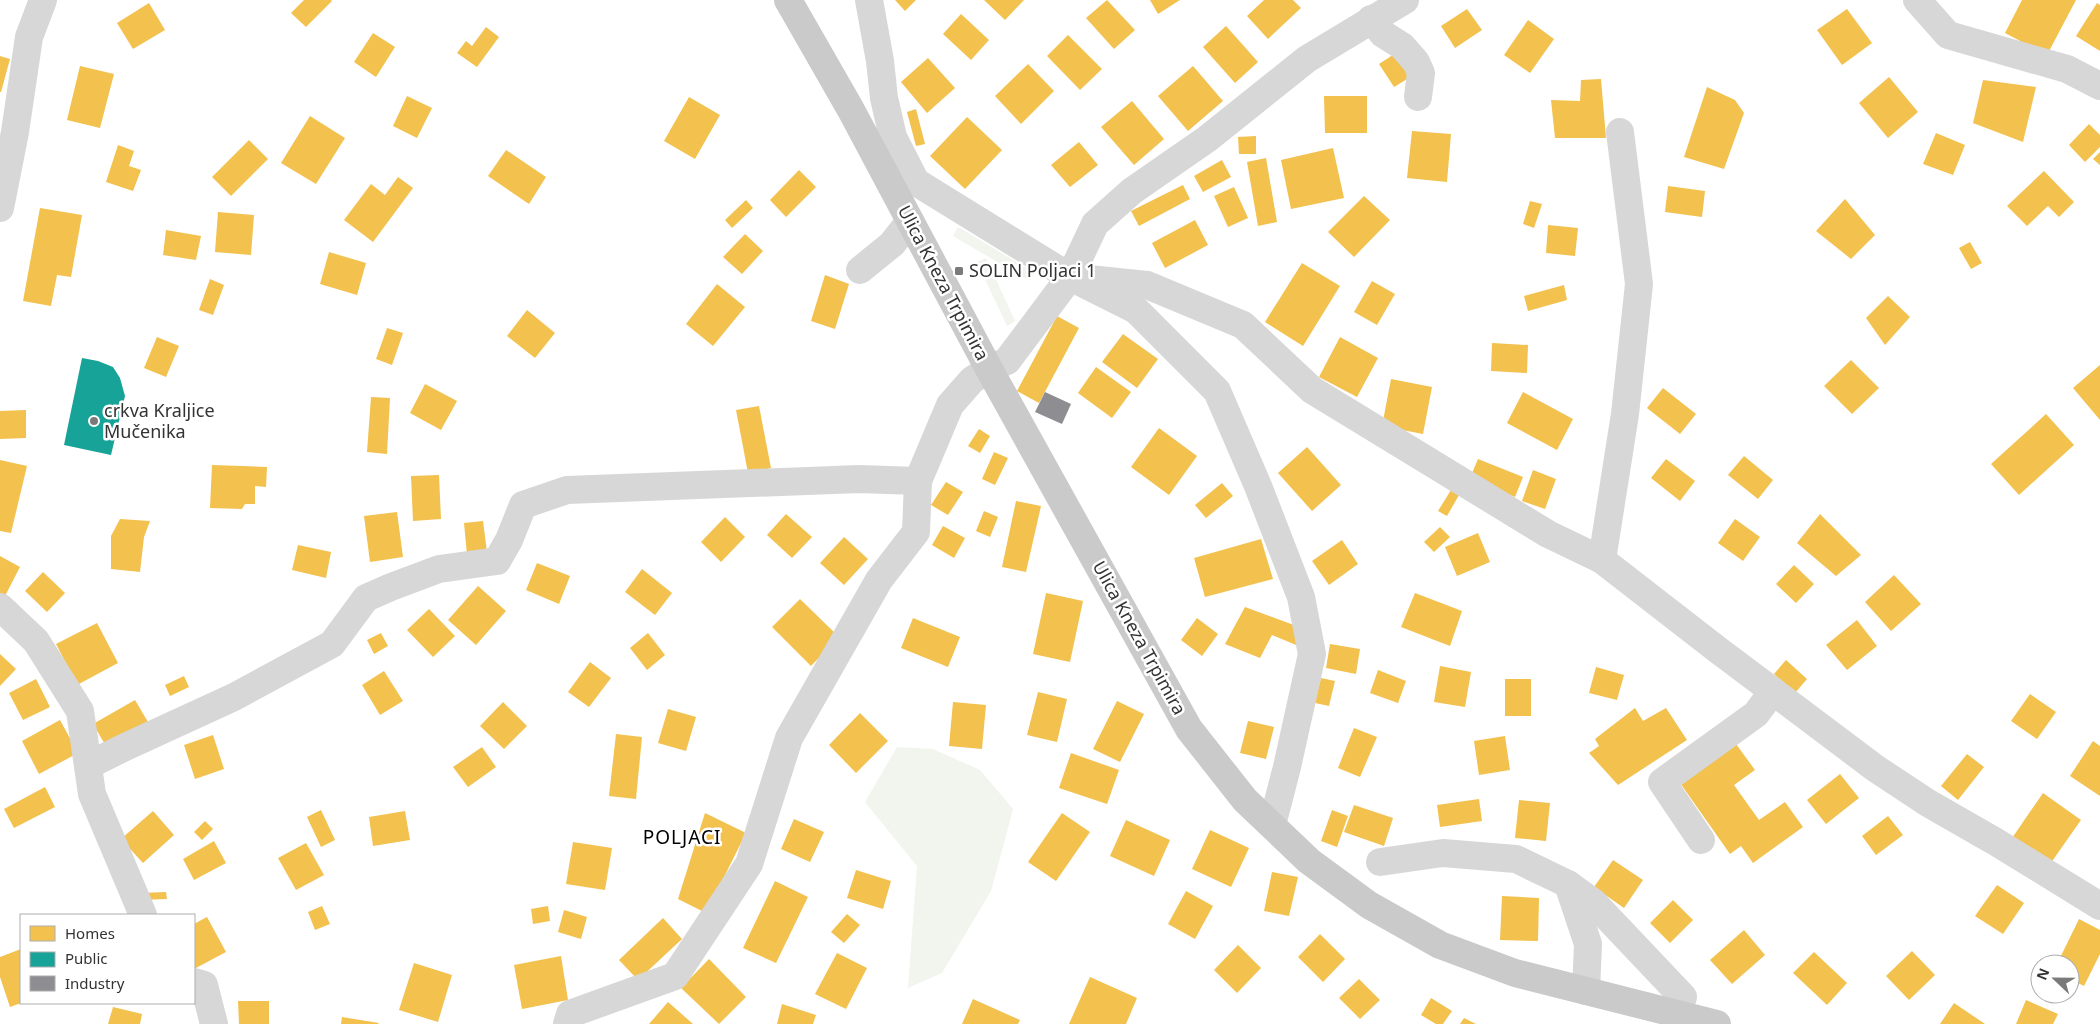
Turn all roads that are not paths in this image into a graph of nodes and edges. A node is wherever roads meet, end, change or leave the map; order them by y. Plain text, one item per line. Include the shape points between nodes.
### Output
1 (43, 0) edge
2 (788, 0) edge
3 (869, 0) edge
4 (1405, 0) edge
5 (1917, 0) edge
6 (1371, 19) junction
7 (2100, 86) edge
8 (1418, 97) dead end
9 (1620, 132) dead end
10 (0, 208) edge
11 (910, 221) junction
12 (860, 270) dead end
13 (1070, 276) junction
14 (989, 369) junction
15 (918, 481) junction
16 (1602, 560) junction
17 (0, 608) edge
18 (1773, 691) junction
19 (89, 765) junction
20 (1272, 825) junction
21 (1701, 840) dead end
22 (1380, 862) dead end
23 (1568, 884) junction
24 (2100, 906) edge
25 (144, 914) edge
26 (195, 982) edge
27 (1586, 991) junction
28 (1683, 997) dead end
29 (214, 1024) edge
30 (567, 1024) edge
31 (1717, 1024) edge

1 - 10 street via 29,37
2 - 11 main road, Ulica Kneza Trpimira
3 - 13 street via 893,137 916,182
4 - 6 street
5 - 7 street via 1948,35 2067,69
6 - 8 street via 1383,34 1402,46 1416,62 1421,73
6 - 13 street via 1307,59 1208,139 1132,191 1095,224
9 - 16 street via 1639,284 1625,414
11 - 12 street via 892,244
11 - 14 main road, Ulica Kneza Trpimira
13 - 14 street via 1007,361
13 - 16 street via 1147,285 1243,325 1312,390 1548,534
13 - 20 street via 1136,310 1217,391 1301,597 1312,654
14 - 15 street via 972,380 950,405
14 - 20 main road, Ulica Kneza Trpimira via 1189,729 1245,800
15 - 19 street via 859,479 567,490 558,493 523,505 497,561 438,569 366,598 332,644 234,697
15 - 30 street via 916,532 879,580 789,738 749,864 675,976 570,1014
16 - 18 street
17 - 19 street via 36,641 80,711
18 - 21 street via 1756,714 1662,782
18 - 24 street via 1875,768 1928,803
19 - 25 street via 92,794
20 - 27 main road, Ulica Kneza Trpimira via 1309,862 1369,904 1440,945 1515,973
22 - 23 street via 1443,853 1516,860
23 - 27 street via 1588,944
23 - 28 street via 1593,902
26 - 29 street via 204,985
27 - 31 main road, Ulica Kneza Trpimira

